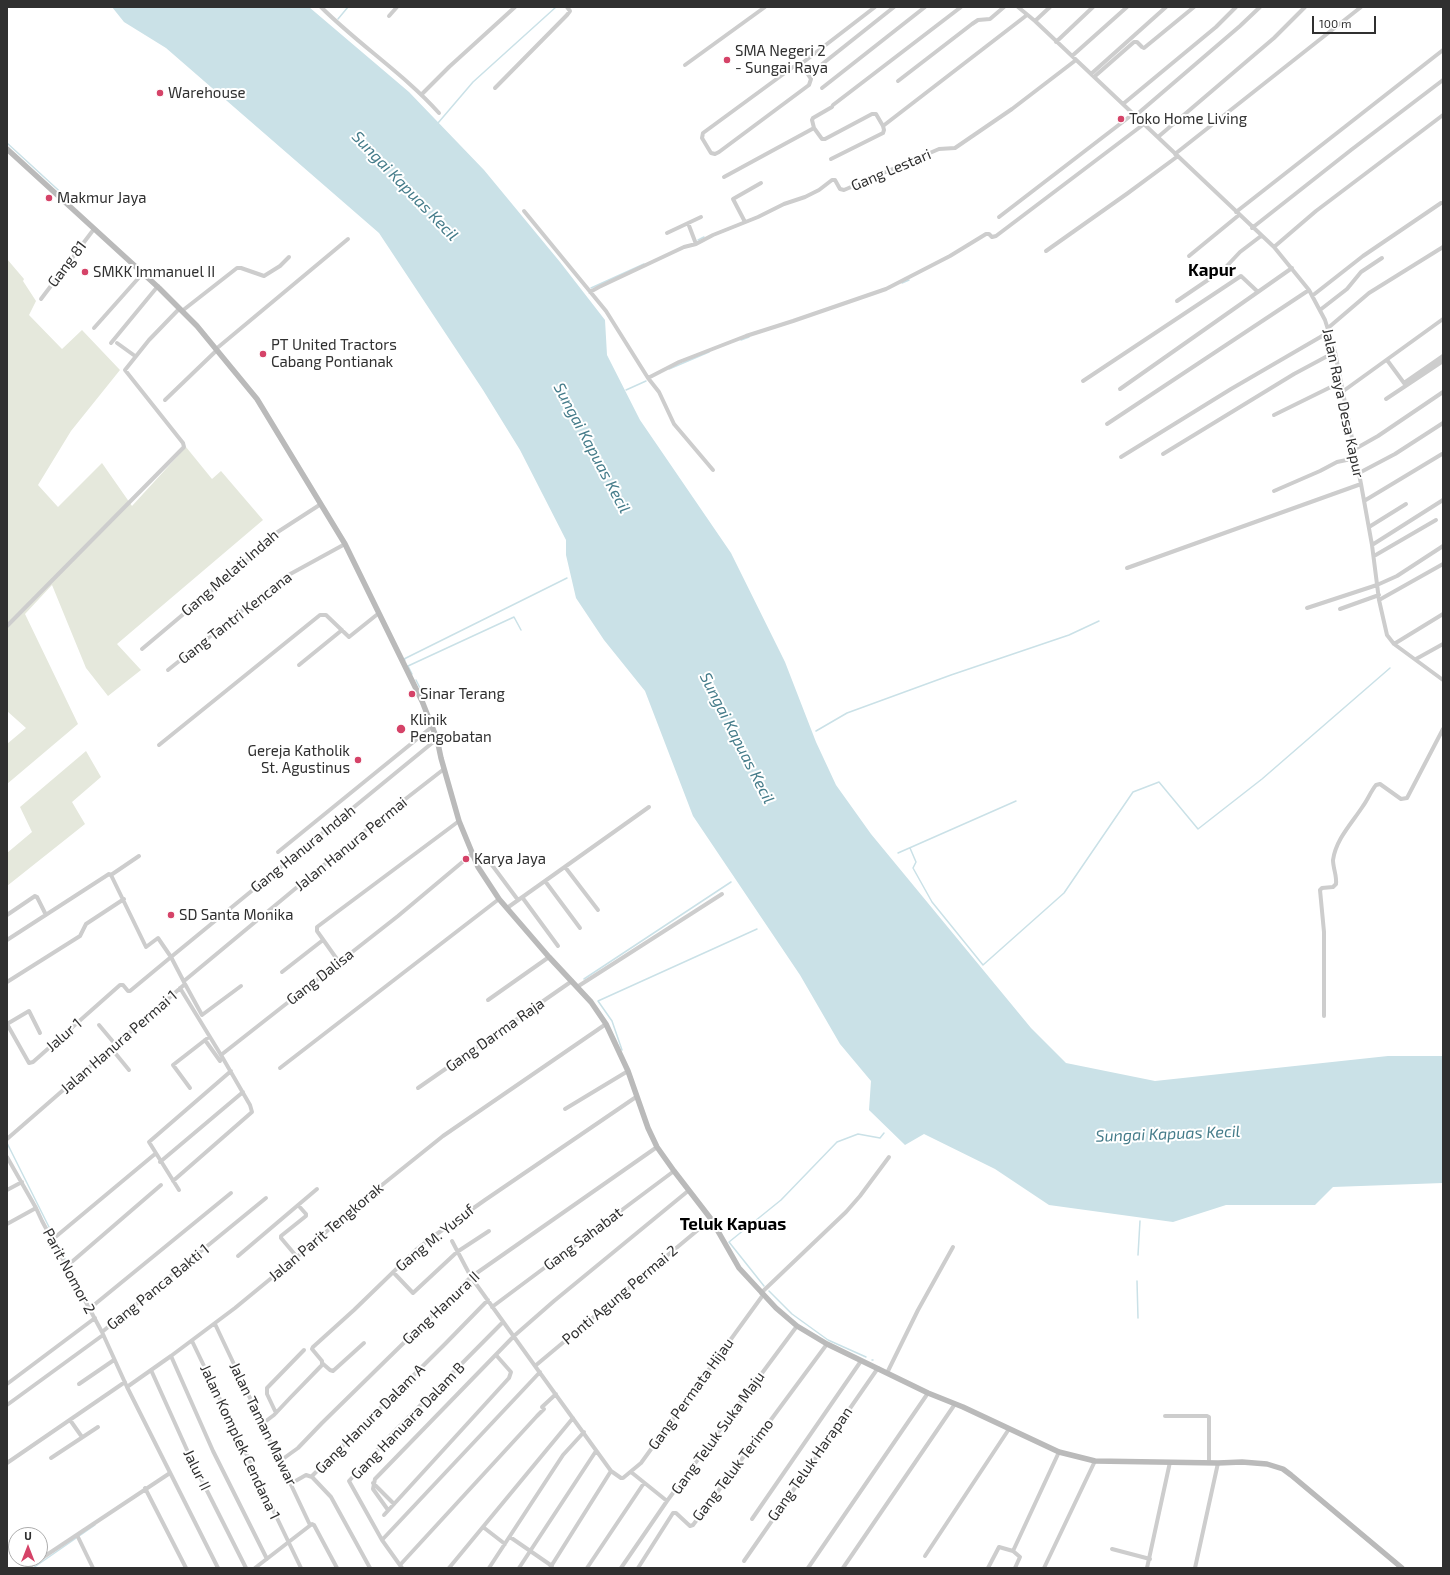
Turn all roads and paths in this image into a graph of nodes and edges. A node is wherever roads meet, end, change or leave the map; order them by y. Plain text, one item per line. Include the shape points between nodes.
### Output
1 (321, 7) edge
2 (397, 7) edge
3 (516, 7) edge
4 (568, 7) edge
5 (765, 7) edge
6 (874, 7) edge
7 (894, 7) edge
8 (925, 7) edge
9 (961, 7) edge
10 (1004, 7) edge
11 (1018, 7) edge
12 (1050, 7) edge
13 (1093, 7) edge
14 (1127, 7) edge
15 (1166, 7) edge
16 (1194, 7) edge
17 (1236, 7) edge
18 (1260, 7) edge
19 (1305, 7) edge
20 (1361, 7) edge
21 (1027, 15) junction
22 (389, 16) dead end
23 (1035, 21) junction
24 (1056, 42) junction
25 (1443, 50) edge
26 (1072, 56) junction
27 (1076, 60) junction
28 (801, 64) junction
29 (685, 65) dead end
30 (821, 65) dead end
31 (1092, 75) junction
32 (1443, 80) edge
33 (898, 81) dead end
34 (495, 88) dead end
35 (822, 88) dead end
36 (422, 94) junction
37 (1123, 104) junction
38 (439, 112) dead end
39 (1134, 115) junction
40 (1443, 115) edge
41 (1144, 124) junction
42 (883, 126) junction
43 (814, 128) junction
44 (1158, 137) junction
45 (7, 149) edge
46 (1177, 155) junction
47 (831, 159) dead end
48 (724, 177) dead end
49 (761, 183) dead end
50 (1441, 203) dead end
51 (524, 211) dead end
52 (1238, 214) junction
53 (701, 217) dead end
54 (999, 217) dead end
55 (745, 222) junction
56 (688, 223) junction
57 (1252, 228) junction
58 (94, 229) junction
59 (667, 233) dead end
60 (1261, 236) junction
61 (348, 239) dead end
62 (696, 244) junction
63 (1443, 246) edge
64 (1274, 247) junction
65 (1046, 251) dead end
66 (1190, 256) dead end
67 (289, 257) dead end
68 (1382, 258) dead end
69 (1292, 268) junction
70 (143, 273) junction
71 (158, 286) junction
72 (1309, 290) junction
73 (590, 292) junction
74 (1258, 292) junction
75 (1312, 296) junction
76 (41, 299) dead end
77 (1177, 301) dead end
78 (180, 310) junction
79 (1320, 310) junction
80 (1443, 319) edge
81 (94, 328) dead end
82 (1329, 330) junction
83 (117, 343) dead end
84 (111, 344) dead end
85 (216, 349) junction
86 (1335, 352) junction
87 (136, 356) junction
88 (1443, 356) edge
89 (1387, 360) junction
90 (1443, 361) edge
91 (648, 378) junction
92 (1083, 381) dead end
93 (1340, 382) junction
94 (1120, 389) dead end
95 (1342, 392) junction
96 (1443, 392) edge
97 (165, 400) dead end
98 (1386, 400) dead end
99 (1274, 415) dead end
100 (1443, 422) edge
101 (1107, 424) dead end
102 (1355, 449) junction
103 (1164, 454) dead end
104 (1442, 454) dead end
105 (1121, 457) dead end
106 (1356, 458) junction
107 (713, 470) dead end
108 (1359, 473) junction
109 (1361, 484) junction
110 (1274, 490) dead end
111 (1364, 500) junction
112 (1443, 500) edge
113 (321, 504) junction
114 (1406, 504) dead end
115 (1436, 520) dead end
116 (1369, 527) junction
117 (345, 544) junction
118 (1372, 545) junction
119 (1443, 546) edge
120 (1374, 556) junction
121 (1443, 564) edge
122 (1127, 568) dead end
123 (1377, 585) junction
124 (1379, 598) junction
125 (1307, 608) dead end
126 (1340, 609) dead end
127 (379, 614) junction
128 (1443, 614) edge
129 (7, 626) edge
130 (342, 630) junction
131 (1394, 644) junction
132 (1443, 644) edge
133 (142, 649) dead end
134 (1416, 659) junction
135 (299, 665) dead end
136 (168, 670) dead end
137 (1443, 680) edge
138 (433, 726) junction
139 (1443, 729) edge
140 (437, 739) junction
141 (159, 746) dead end
142 (444, 769) junction
143 (649, 807) dead end
144 (459, 821) junction
145 (278, 852) dead end
146 (472, 854) junction
147 (139, 856) dead end
148 (486, 857) dead end
149 (566, 867) junction
150 (111, 875) junction
151 (545, 881) junction
152 (722, 894) dead end
153 (124, 899) junction
154 (499, 899) junction
155 (520, 899) junction
156 (507, 908) junction
157 (598, 910) dead end
158 (46, 915) junction
159 (7, 916) edge
160 (580, 928) dead end
161 (7, 940) edge
162 (323, 940) junction
163 (558, 946) dead end
164 (171, 957) junction
165 (549, 957) junction
166 (339, 962) junction
167 (282, 972) dead end
168 (572, 981) junction
169 (7, 982) edge
170 (184, 982) junction
171 (241, 986) dead end
172 (577, 987) junction
173 (180, 988) junction
174 (131, 990) joint
175 (488, 1000) dead end
176 (1324, 1016) dead end
177 (7, 1024) edge
178 (606, 1024) junction
179 (99, 1025) dead end
180 (40, 1033) dead end
181 (210, 1037) junction
182 (205, 1040) junction
183 (115, 1044) junction
184 (111, 1048) junction
185 (221, 1055) junction
186 (220, 1061) dead end
187 (280, 1068) dead end
188 (129, 1070) dead end
189 (231, 1071) junction
190 (628, 1071) junction
191 (190, 1088) dead end
192 (418, 1088) dead end
193 (242, 1092) junction
194 (636, 1097) junction
195 (565, 1109) dead end
196 (7, 1139) edge
197 (657, 1147) junction
198 (155, 1154) junction
199 (7, 1157) edge
200 (889, 1157) dead end
201 (160, 1162) junction
202 (674, 1171) junction
203 (173, 1181) junction
204 (22, 1182) junction
205 (161, 1185) dead end
206 (317, 1188) dead end
207 (7, 1190) edge
208 (178, 1190) dead end
209 (688, 1191) junction
210 (230, 1193) dead end
211 (266, 1198) dead end
212 (298, 1205) junction
213 (36, 1208) junction
214 (711, 1219) junction
215 (7, 1224) edge
216 (489, 1231) dead end
217 (53, 1239) junction
218 (452, 1241) dead end
219 (953, 1247) dead end
220 (458, 1252) junction
221 (238, 1256) dead end
222 (297, 1258) junction
223 (67, 1266) junction
224 (393, 1272) junction
225 (471, 1277) junction
226 (762, 1294) junction
227 (488, 1300) junction
228 (492, 1307) junction
229 (89, 1309) junction
230 (95, 1318) junction
231 (504, 1322) junction
232 (215, 1324) junction
233 (797, 1326) junction
234 (103, 1334) junction
235 (514, 1336) junction
236 (192, 1341) junction
237 (364, 1343) dead end
238 (827, 1344) junction
239 (304, 1350) dead end
240 (496, 1354) junction
241 (171, 1356) junction
242 (114, 1360) junction
243 (861, 1360) junction
244 (322, 1363) junction
245 (536, 1366) junction
246 (878, 1368) junction
247 (152, 1370) junction
248 (540, 1372) junction
249 (887, 1373) junction
250 (125, 1382) junction
251 (7, 1384) edge
252 (79, 1384) dead end
253 (127, 1387) junction
254 (928, 1393) junction
255 (556, 1394) junction
256 (955, 1404) junction
257 (7, 1405) edge
258 (276, 1413) junction
259 (1164, 1416) dead end
260 (574, 1418) junction
261 (70, 1420) junction
262 (262, 1424) junction
263 (98, 1426) dead end
264 (1009, 1429) junction
265 (584, 1432) junction
266 (82, 1437) junction
267 (596, 1451) junction
268 (1059, 1452) junction
269 (51, 1458) dead end
270 (280, 1461) junction
271 (1095, 1461) junction
272 (1170, 1462) junction
273 (7, 1463) edge
274 (1210, 1463) junction
275 (1218, 1463) junction
276 (611, 1471) junction
277 (170, 1472) junction
278 (631, 1472) junction
279 (312, 1477) junction
280 (292, 1483) junction
281 (644, 1483) junction
282 (373, 1484) junction
283 (145, 1488) junction
284 (667, 1501) junction
285 (394, 1504) junction
286 (388, 1510) junction
287 (384, 1515) dead end
288 (752, 1519) dead end
289 (310, 1525) junction
290 (483, 1527) junction
291 (78, 1537) junction
292 (510, 1537) junction
293 (382, 1540) junction
294 (288, 1543) junction
295 (505, 1544) junction
296 (1112, 1549) dead end
297 (530, 1551) junction
298 (1013, 1551) junction
299 (924, 1556) dead end
300 (267, 1559) junction
301 (1150, 1559) junction
302 (744, 1561) dead end
303 (401, 1567) edge
304 (551, 1567) edge
305 (28, 1568) edge
306 (93, 1568) edge
307 (186, 1568) edge
308 (218, 1568) edge
309 (246, 1568) edge
310 (255, 1568) edge
311 (300, 1568) edge
312 (337, 1568) edge
313 (370, 1568) edge
314 (449, 1568) edge
315 (489, 1568) edge
316 (519, 1568) edge
317 (588, 1568) edge
318 (621, 1568) edge
319 (638, 1568) edge
320 (808, 1568) edge
321 (844, 1568) edge
322 (988, 1568) edge
323 (1015, 1568) edge
324 (1044, 1568) edge
325 (1147, 1568) edge
326 (1195, 1568) edge
327 (1402, 1568) edge

1 - 36 street
2 - 22 street
3 - 36 street
4 - 34 street via 570,11 567,15
5 - 29 street
6 - 28 street
7 - 30 street
8 - 35 street
9 - 43 street via 812,119
10 - 33 street via 988,20 972,24
11 - 21 street, Jalan Raya Desa Kapur
12 - 23 street
13 - 24 street
14 - 26 street
15 - 31 street
16 - 31 street via 1144,48 1134,42
17 - 37 street via 1216,27
18 - 39 street
19 - 44 street via 1274,38
20 - 46 street
21 - 23 street, Jalan Raya Desa Kapur
21 - 42 street
23 - 24 street, Jalan Raya Desa Kapur
24 - 26 street, Jalan Raya Desa Kapur
25 - 52 street
26 - 27 street, Jalan Raya Desa Kapur
27 - 31 street, Jalan Raya Desa Kapur
27 - 55 street, Gang Lestari via 955,148 939,149 844,190 832,180 812,194
28 - 28 street via 811,79 809,85 720,152 711,153 702,138 703,133 793,67
31 - 37 street, Jalan Raya Desa Kapur
32 - 57 street
36 - 38 street
37 - 39 street, Jalan Raya Desa Kapur
39 - 41 street, Jalan Raya Desa Kapur
39 - 54 street
40 - 64 street via 1316,211
41 - 44 street, Jalan Raya Desa Kapur
41 - 91 street via 996,236 985,235 886,289 746,336 686,359
42 - 43 street via 876,114 873,114 826,139 821,139
42 - 47 street via 883,133
43 - 48 street
44 - 46 street, Jalan Raya Desa Kapur
45 - 58 main road
46 - 52 street, Jalan Raya Desa Kapur
46 - 65 street via 1128,194
49 - 55 street via 733,199
50 - 75 street via 1363,256
51 - 73 street
52 - 57 street, Jalan Raya Desa Kapur
52 - 66 street
53 - 56 street
55 - 62 street, Gang Lestari
56 - 59 street
56 - 62 street
57 - 60 street, Jalan Raya Desa Kapur
58 - 70 main road
58 - 76 street, Gang 81
60 - 64 street, Jalan Raya Desa Kapur
60 - 77 street via 1240,252 1224,269
61 - 85 street
62 - 73 street, Gang Lestari via 684,247
63 - 82 street via 1369,293
64 - 69 street, Jalan Raya Desa Kapur
67 - 78 street via 264,276 237,268
68 - 79 street via 1361,272 1347,288
69 - 72 street, Jalan Raya Desa Kapur
69 - 74 street
70 - 71 main road
70 - 81 street
71 - 78 main road
71 - 84 street
72 - 75 street, Jalan Raya Desa Kapur
72 - 101 street
73 - 91 street via 606,311
74 - 92 street via 1241,276
74 - 94 street
75 - 79 street, Jalan Raya Desa Kapur
78 - 85 main road
78 - 87 street
79 - 82 street, Jalan Raya Desa Kapur
80 - 89 street
82 - 86 street, Jalan Raya Desa Kapur
82 - 105 street
83 - 87 street
85 - 97 street
85 - 113 main road via 257,399
86 - 93 street, Jalan Raya Desa Kapur
86 - 103 street via 1294,374
87 - 129 street via 125,370 184,447
88 - 89 street via 1404,383
89 - 95 street
90 - 98 street
91 - 107 street via 659,392 674,424
93 - 95 street, Jalan Raya Desa Kapur
93 - 99 street
95 - 102 street, Jalan Raya Desa Kapur
96 - 102 street
100 - 108 street via 1395,454
102 - 106 street, Jalan Raya Desa Kapur
104 - 111 street
106 - 108 street, Jalan Raya Desa Kapur
106 - 110 street via 1337,462
108 - 109 street, Jalan Raya Desa Kapur
109 - 111 street, Jalan Raya Desa Kapur
109 - 122 street
111 - 116 street, Jalan Raya Desa Kapur
112 - 118 street
113 - 117 main road
113 - 133 street, Gang Melati Indah via 273,535 243,564
114 - 116 street
115 - 120 street
116 - 118 street, Jalan Raya Desa Kapur
117 - 127 main road
117 - 136 street, Gang Tantri Kencana via 283,578
118 - 120 street, Jalan Raya Desa Kapur
119 - 123 street via 1397,576
120 - 123 street, Jalan Raya Desa Kapur
121 - 124 street
123 - 124 street, Jalan Raya Desa Kapur
123 - 125 street
124 - 126 street
124 - 131 street, Jalan Raya Desa Kapur via 1387,635
127 - 130 street via 350,637
127 - 138 main road
128 - 131 street
130 - 135 street
130 - 141 street via 325,614 320,615
131 - 134 street, Jalan Raya Desa Kapur
132 - 134 street
134 - 137 street, Jalan Raya Desa Kapur
138 - 140 main road
138 - 145 street
139 - 176 street via 1407,798 1401,799 1380,784 1376,785 1338,843 1333,862 1336,884 1320,890 1324,932
140 - 142 main road
140 - 164 street, Gang Hanura Indah
142 - 144 main road
142 - 170 street, Jalan Hanura Permai via 366,829
143 - 149 street
144 - 146 main road
144 - 162 street via 317,928
146 - 154 main road
146 - 166 street, Gang Dalisa
147 - 150 street
148 - 155 street
149 - 151 street
149 - 157 street
150 - 153 street
150 - 158 street
151 - 155 street
151 - 160 street
152 - 172 street
153 - 164 street via 146,947 158,938
153 - 169 street via 86,924 80,936
154 - 156 main road
154 - 187 street
155 - 156 street
155 - 163 street
156 - 165 main road
158 - 159 street via 35,896
158 - 161 street
162 - 166 street
162 - 167 street
164 - 170 street
164 - 174 street, Gang Hanura Indah
165 - 168 main road
165 - 175 street
166 - 185 street, Gang Dalisa
168 - 172 main road
168 - 192 street, Gang Darma Raja
170 - 171 street, Jalan Hanura Permai 1 via 202,1015
170 - 173 street, Jalan Hanura Permai 1
172 - 178 main road
173 - 181 street
173 - 183 street, Jalan Hanura Permai 1
174 - 177 street, Jalur 1 via 128,991 120,985 30,1063
177 - 180 street via 29,1011
178 - 190 main road
178 - 222 street, Jalan Parit Tengkorak via 442,1136
179 - 183 street
181 - 182 street
181 - 185 street
182 - 186 street
182 - 191 street via 173,1065
183 - 184 street, Jalan Hanura Permai 1
184 - 188 street
184 - 196 street, Jalan Hanura Permai 1
185 - 189 street
189 - 193 street
189 - 198 street via 149,1142
190 - 194 main road
190 - 195 street
193 - 201 street
193 - 203 street via 252,1112
194 - 197 main road
194 - 224 street, Gang M. Yusuf via 444,1228
197 - 202 main road
197 - 225 street, Gang Hanura II
198 - 201 street
198 - 217 street
199 - 204 street, Parit Nomor 2
200 - 226 street, Gang Permata Hijau via 846,1212
201 - 203 street
202 - 209 main road
202 - 228 street, Gang Sahabat
203 - 208 street
204 - 207 street
204 - 213 street, Parit Nomor 2
205 - 223 street
206 - 212 street
209 - 214 main road
209 - 235 street
210 - 229 street
211 - 234 street, Gang Panca Bakti 1
212 - 221 street
212 - 222 street via 306,1216 281,1236
213 - 215 street
213 - 217 street, Parit Nomor 2
214 - 226 main road via 739,1268
214 - 245 street, Ponti Agung Permai 2
216 - 220 street
217 - 223 street, Parit Nomor 2
218 - 220 street
219 - 249 street
220 - 224 street via 413,1293
220 - 225 street
222 - 232 street, Jalan Parit Tengkorak
223 - 229 street, Parit Nomor 2
224 - 244 street, Gang M. Yusuf via 313,1347 313,1352
225 - 227 street
225 - 270 street, Gang Hanura II via 304,1442
226 - 233 main road
226 - 278 street, Gang Permata Hijau via 641,1463
227 - 228 street
227 - 279 street, Gang Hanura Dalam A
228 - 231 street
229 - 230 street, Parit Nomor 2
230 - 234 street, Parit Nomor 2
230 - 251 street
231 - 235 street
231 - 293 street, Gang Hanuara Dalam B via 390,1436 349,1481
232 - 236 street, Jalan Parit Tengkorak
232 - 262 street, Jalan Taman Mawar
233 - 238 main road
233 - 284 street, Gang Teluk Suka Maju
234 - 242 street, Parit Nomor 2
234 - 257 street, Gang Panca Bakti 1
235 - 240 street
235 - 245 street
236 - 241 street, Jalan Parit Tengkorak
236 - 294 street, Jalan Komplek Cendana 1
237 - 244 street via 333,1371
238 - 243 main road
238 - 319 street, Gang Teluk Terimo via 693,1525 690,1526 673,1513
239 - 258 street via 267,1388 267,1394
240 - 282 street
240 - 285 street via 511,1372 509,1378
241 - 247 street, Jalan Parit Tengkorak
241 - 300 street via 213,1451
242 - 250 street, Parit Nomor 2
242 - 252 street
243 - 246 main road
243 - 288 street
244 - 258 street
245 - 248 street
246 - 249 main road
246 - 302 street, Gang Teluk Harapan
247 - 253 street, Jalan Parit Tengkorak
247 - 309 street, Jalur II via 192,1461
248 - 255 street
248 - 293 street
249 - 254 main road
250 - 253 street, Parit Nomor 2
250 - 261 street
253 - 277 street
254 - 256 main road
254 - 320 street
255 - 260 street
255 - 303 street
256 - 264 main road
256 - 321 street
258 - 262 street
259 - 274 street via 1209,1417
260 - 265 street
260 - 290 street
261 - 266 street
261 - 273 street
262 - 270 street, Jalan Taman Mawar
263 - 266 street
264 - 268 main road
264 - 299 street
265 - 267 street
265 - 292 street via 563,1456
266 - 269 street
267 - 276 street
267 - 297 street
268 - 271 main road
268 - 298 street
270 - 280 street, Jalan Taman Mawar
271 - 272 main road
271 - 324 street
272 - 274 main road
272 - 301 street
274 - 275 main road
275 - 326 street
275 - 327 main road via 1267,1464 1283,1469
276 - 278 street via 622,1479
276 - 304 street
277 - 283 street
277 - 308 street
278 - 281 street, Gang Teluk Suka Maju
279 - 280 street via 306,1476
279 - 313 street, Gang Hanura Dalam A via 331,1497
280 - 289 street, Jalan Taman Mawar
281 - 284 street, Gang Teluk Suka Maju
281 - 317 street
282 - 285 street
282 - 286 street via 373,1489
283 - 291 street
283 - 307 street
284 - 318 street
285 - 286 street
286 - 287 street
289 - 294 street
289 - 312 street, Jalan Taman Mawar via 314,1525
290 - 295 street
290 - 314 street
291 - 305 street
291 - 306 street
292 - 295 street
292 - 297 street
293 - 303 street, Gang Hanuara Dalam B
294 - 300 street
294 - 311 street, Jalan Komplek Cendana 1
295 - 315 street
296 - 301 street
297 - 304 street
297 - 316 street
298 - 322 street via 999,1547
298 - 323 street via 1020,1557
300 - 310 street
301 - 325 street

